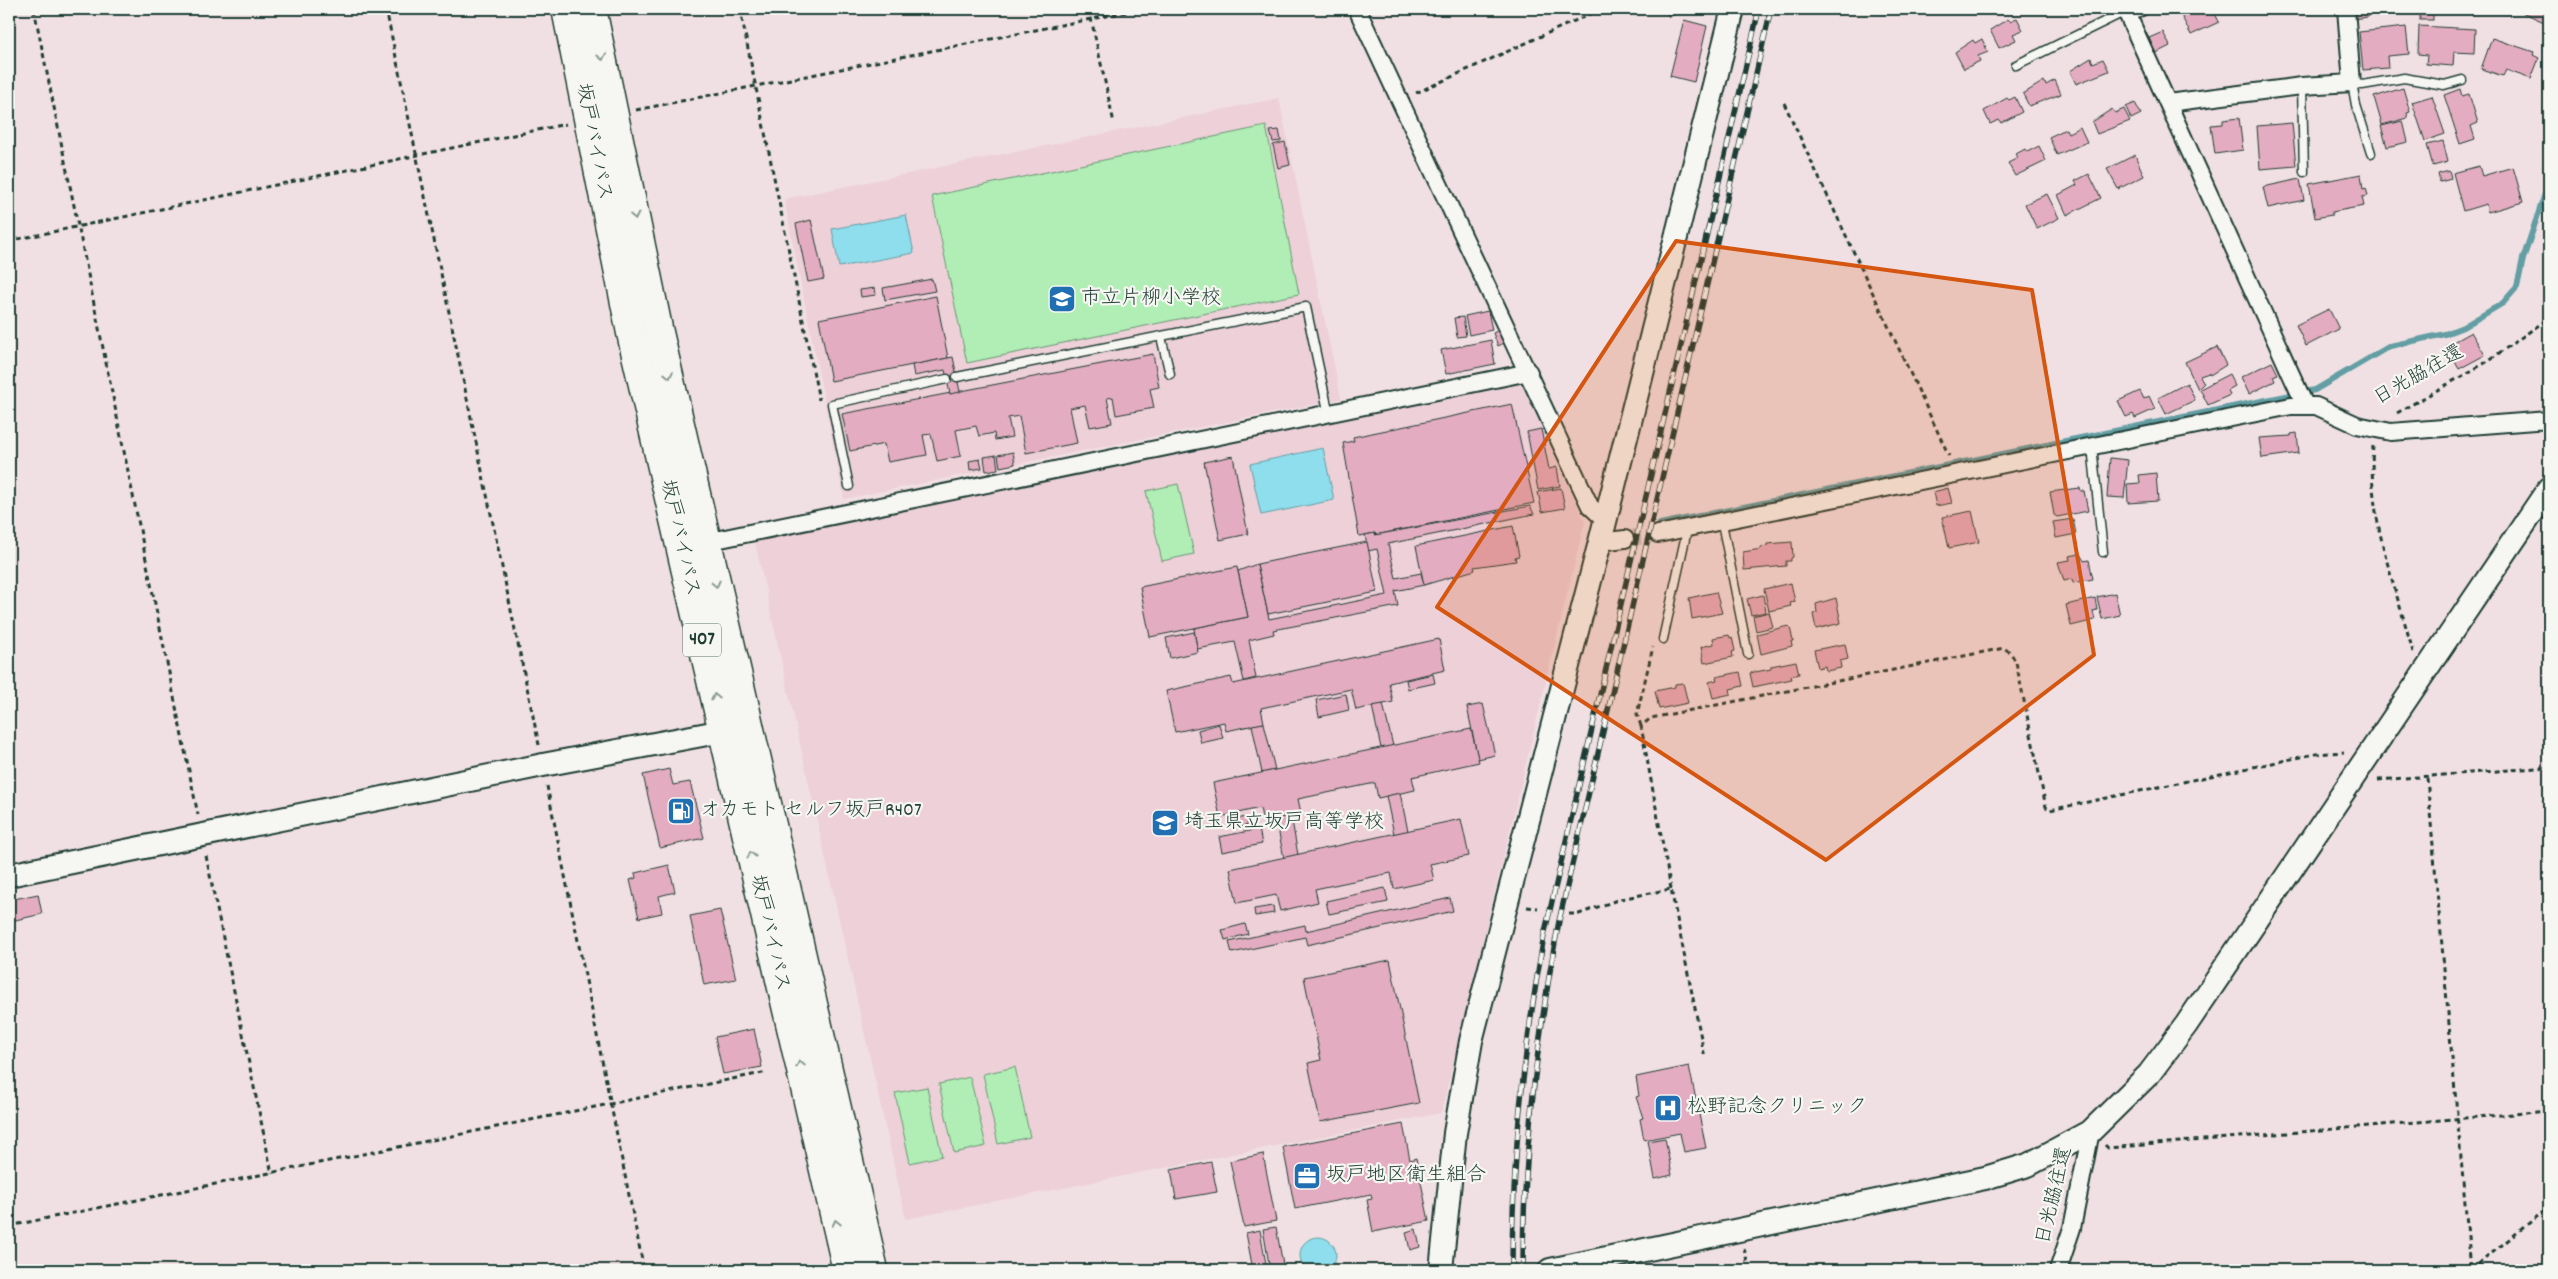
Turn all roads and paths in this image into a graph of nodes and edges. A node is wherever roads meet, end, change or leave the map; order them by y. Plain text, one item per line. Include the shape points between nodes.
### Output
1 (34, 9) edge
2 (386, 9) edge
3 (566, 9) edge
4 (592, 9) edge
5 (740, 9) edge
6 (1089, 9) edge
7 (1141, 9) edge
8 (1357, 9) edge
9 (1601, 9) edge
10 (1732, 9) edge
11 (2147, 9) edge
12 (2346, 9) edge
13 (2126, 12) edge
14 (1091, 19) junction
15 (2016, 65) dead end
16 (2462, 80) dead end
17 (2352, 83) junction
18 (755, 86) junction
19 (2302, 86) junction
20 (1400, 100) junction
21 (1784, 103) dead end
22 (2168, 103) junction
23 (600, 117) junction
24 (1114, 123) dead end
25 (2371, 153) dead end
26 (416, 155) junction
27 (2304, 172) dead end
28 (79, 227) junction
29 (9, 241) edge
30 (2549, 318) edge
31 (1161, 337) junction
32 (1529, 372) junction
33 (1170, 374) dead end
34 (957, 377) dead end
35 (947, 379) dead end
36 (2305, 405) junction
37 (820, 407) dead end
38 (1329, 415) junction
39 (2549, 420) edge
40 (2374, 430) junction
41 (2092, 446) junction
42 (1957, 473) junction
43 (849, 486) dead end
44 (2549, 488) edge
45 (1722, 523) junction
46 (1687, 530) junction
47 (1603, 532) junction
48 (1658, 534) tunnel mouth
49 (1625, 539) tunnel mouth
50 (706, 542) junction
51 (2103, 552) dead end
52 (1663, 638) joint
53 (1748, 654) dead end
54 (2417, 680) junction
55 (1641, 726) junction
56 (723, 731) junction
57 (2367, 755) junction
58 (543, 765) junction
59 (2549, 767) edge
60 (2427, 778) junction
61 (2350, 782) junction
62 (202, 835) junction
63 (9, 875) edge
64 (1671, 889) junction
65 (1569, 914) dead end
66 (1705, 1058) dead end
67 (767, 1072) dead end
68 (610, 1104) junction
69 (2549, 1111) edge
70 (2457, 1119) junction
71 (2091, 1131) junction
72 (272, 1174) junction
73 (2549, 1207) edge
74 (9, 1226) edge
75 (644, 1270) edge
76 (847, 1270) edge
77 (874, 1270) edge
78 (1441, 1270) edge
79 (1550, 1270) edge
80 (2058, 1270) edge
81 (2470, 1270) edge

1 - 28 path
2 - 26 path
3 - 23 highway, 坂戸バイパス / 407
4 -> 23 highway, 坂戸バイパス / 407
5 - 18 path
6 - 14 path
7 - 14 path
8 - 20 street
9 - 20 path
10 - 47 street
11 - 13 lane
12 - 17 street
13 - 15 lane
13 - 22 street
14 - 18 path
14 - 24 path
16 - 17 lane via 2444,85 2404,78 2362,85
17 - 19 street
17 - 25 lane
18 - 23 path
18 - 37 path
19 - 22 street
19 - 27 lane
20 - 32 street
21 - 42 path
22 - 36 street
23 - 26 path
23 -> 50 highway, 坂戸バイパス / 407
56 -> 23 highway, 坂戸バイパス / 407 via 631,333
26 - 28 path
26 - 58 path
28 - 29 path
28 - 62 path
30 - 40 path, 日光脇往還 via 2478,368 2379,422
31 - 33 lane
31 - 34 lane
31 - 38 lane via 1306,308
32 - 38 street
32 - 47 street
35 - 43 lane via 832,404
36 - 40 street via 2316,406
36 - 41 street
38 - 50 street
39 - 40 street via 2418,432
40 - 54 path, 日光脇往還 via 2371,462 2376,524 2414,656
41 - 42 street
41 - 51 lane
42 - 45 street
44 - 54 street
45 - 46 street
45 - 53 lane
46 - 48 street
46 - 52 lane
47 - 49 street
47 - 78 street via 1471,1041 1455,1133
50 -> 77 highway, 坂戸バイパス / 407
52 - 55 path via 1651,650 1637,714
54 - 57 street
55 - 57 path via 1651,718 2004,648 2016,662 2046,807 2050,810 2315,754 2356,752
55 - 64 path
56 - 58 street
76 -> 56 highway, 坂戸バイパス / 407
57 - 61 street
58 - 62 street
58 - 68 path
59 - 60 path
60 - 61 path
60 - 70 path
61 - 71 street via 2186,1025 2149,1074
62 - 63 street
62 - 72 path
64 - 65 path via 1620,898 1579,914
64 - 66 path
67 - 68 path
68 - 72 path
68 - 75 path
69 - 70 path
70 - 71 path via 2108,1148
70 - 81 path
71 - 79 street via 2028,1165 1985,1178
71 - 80 street, 日光脇往還 via 2072,1228
72 - 74 path
73 - 81 path

